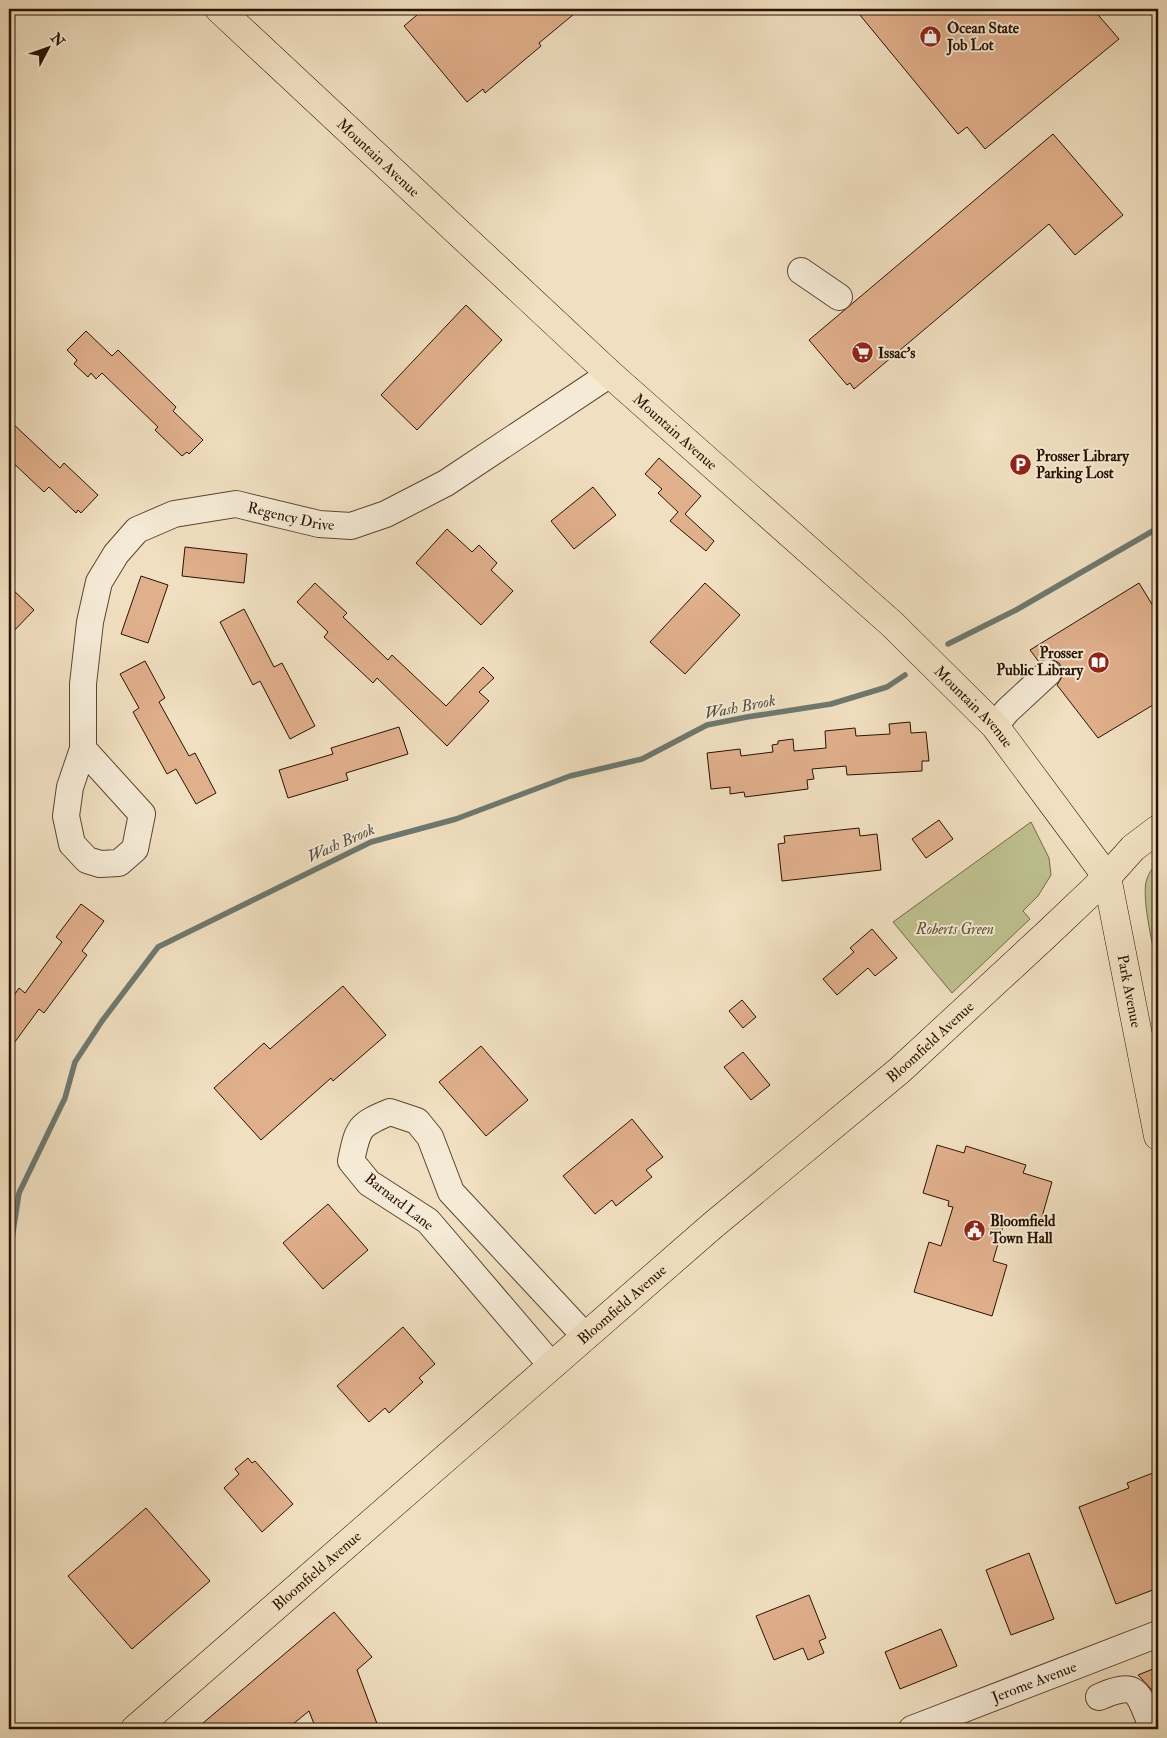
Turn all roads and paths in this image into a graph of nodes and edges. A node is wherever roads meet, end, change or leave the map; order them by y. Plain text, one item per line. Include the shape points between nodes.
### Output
1 (218, 9) edge
2 (801, 271) dead end
3 (839, 297) dead end
4 (610, 374) junction
5 (1048, 673) dead end
6 (995, 726) junction
7 (83, 749) dead end
8 (1158, 829) edge
9 (1108, 876) junction
10 (1158, 1136) edge
11 (585, 1336) junction
12 (552, 1366) junction
13 (1158, 1634) edge
14 (1099, 1697) dead end
15 (135, 1729) edge
16 (912, 1729) edge
17 (1153, 1729) edge

1 - 4 main road, Mountain Avenue
2 - 3 street
4 - 6 main road, Mountain Avenue via 892,624
4 - 7 street, Regency Drive via 446,483 386,514 350,526 319,524 236,504 174,514 137,530 116,554 99,582 90,622 84,684
5 - 6 street
6 - 9 main road, Mountain Avenue
8 - 9 main road, Bloomfield Avenue via 1133,848
9 - 10 main road, Park Avenue
9 - 11 main road, Bloomfield Avenue via 900,1070
11 - 12 main road, Bloomfield Avenue
11 - 12 street, Barnard Lane via 451,1192 430,1137 417,1121 390,1112 367,1121 357,1134 351,1161 369,1182 428,1221
12 - 15 main road, Bloomfield Avenue
13 - 16 street, Jerome Avenue
14 - 17 street via 1118,1689 1133,1691 1140,1698

